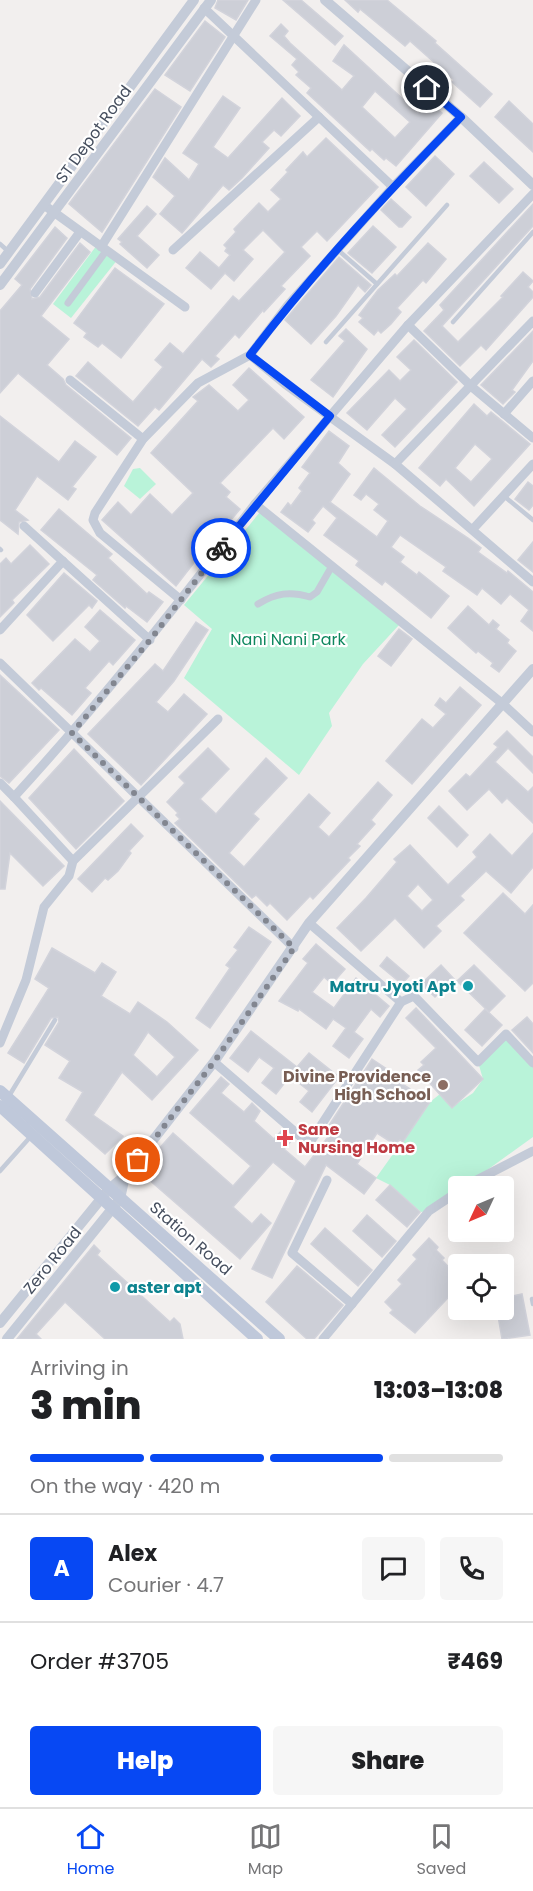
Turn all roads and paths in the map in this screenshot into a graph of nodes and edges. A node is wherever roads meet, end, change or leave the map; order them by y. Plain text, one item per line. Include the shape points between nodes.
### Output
1 (194, 0) edge
2 (256, 0) edge
3 (326, 0) edge
4 (207, 4) edge
5 (232, 37) junction
6 (319, 117) junction
7 (461, 117) junction
8 (533, 185) edge
9 (393, 187) junction
10 (533, 194) edge
11 (44, 205) junction
12 (447, 205) dead end
13 (54, 213) junction
14 (80, 232) junction
15 (533, 232) edge
16 (0, 244) edge
17 (103, 249) junction
18 (173, 250) dead end
19 (338, 250) junction
20 (3, 258) edge
21 (377, 284) junction
22 (0, 285) edge
23 (35, 293) dead end
24 (68, 303) dead end
25 (185, 307) dead end
26 (533, 321) edge
27 (453, 322) dead end
28 (408, 325) junction
29 (326, 342) dead end
30 (250, 355) junction
31 (70, 380) dead end
32 (533, 381) edge
33 (472, 387) junction
34 (504, 414) junction
35 (330, 416) junction
36 (533, 438) edge
37 (143, 440) junction
38 (395, 464) junction
39 (531, 470) edge
40 (504, 496) junction
41 (255, 504) junction
42 (533, 520) edge
43 (24, 526) dead end
44 (473, 529) junction
45 (63, 561) junction
46 (332, 566) junction
47 (533, 582) edge
48 (181, 600) junction
49 (258, 604) dead end
50 (0, 630) edge
51 (150, 640) junction
52 (0, 663) edge
53 (533, 669) edge
54 (503, 704) junction
55 (218, 719) dead end
56 (533, 732) edge
57 (72, 733) junction
58 (0, 783) edge
59 (14, 797) junction
60 (138, 797) junction
61 (74, 861) junction
62 (309, 923) junction
63 (294, 948) junction
64 (401, 1002) junction
65 (55, 1020) dead end
66 (0, 1043) edge
67 (214, 1062) junction
68 (533, 1064) edge
69 (2, 1098) edge
70 (32, 1135) junction
71 (533, 1151) edge
72 (0, 1171) edge
73 (125, 1176) junction
74 (484, 1176) edge
75 (327, 1180) dead end
76 (105, 1193) junction
77 (448, 1198) edge
78 (116, 1204) junction
79 (532, 1299) edge
80 (18, 1302) junction
81 (352, 1304) junction
82 (533, 1304) edge
83 (29, 1312) junction
84 (0, 1323) edge
85 (7, 1339) edge
86 (257, 1339) edge
87 (279, 1339) edge
88 (323, 1339) edge

1 - 11 street, ST Depot Road
2 - 5 street
3 - 7 street
4 - 5 street
4 - 13 street, ST Depot Road
5 - 6 street
5 - 17 street
6 - 9 street
6 - 18 street
7 - 8 street
7 - 9 street
9 - 19 street
10 - 28 street
11 - 13 street
11 - 20 street, ST Depot Road
12 - 21 lane
13 - 14 street
13 - 22 street, ST Depot Road
14 - 17 street
14 - 23 street
15 - 27 lane
16 - 20 lane
17 - 24 street
17 - 25 street
19 - 21 lane
19 - 30 street
21 - 29 lane
26 - 33 street
28 - 33 street
28 - 35 street
30 - 35 street
30 - 37 street via 198,382
31 - 37 street
32 - 34 street
33 - 34 street
33 - 38 street
34 - 36 street
35 - 38 street
35 - 41 street
37 - 48 street via 93,520 100,533
38 - 44 street
39 - 40 street
40 - 42 lane
40 - 44 street
41 - 46 street
41 - 48 street
43 - 45 street
44 - 47 street
45 - 50 street
45 - 51 street
46 - 49 street via 310,597 284,592
46 - 54 street
48 - 51 street
51 - 57 street
52 - 57 street
53 - 54 street
54 - 56 street
54 - 62 street
55 - 60 street
57 - 59 street
57 - 60 street
58 - 59 street
59 - 61 street
60 - 61 street
60 - 63 street
61 - 66 street via 69,876 44,907 26,980
62 - 63 street
62 - 64 street
63 - 67 street
64 - 67 street via 309,1144
64 - 68 street via 414,996 478,1062 506,1034
65 - 69 lane
67 - 73 street
69 - 70 main road, Station Road
69 - 76 main road, Station Road
70 - 72 lane
70 - 76 main road, Station Road
71 - 74 street
73 - 76 street, Zero Road
73 - 78 street
75 - 81 street via 292,1253
76 - 78 main road, Station Road
76 - 80 street, Zero Road
77 - 81 street via 429,1211
78 - 83 street, Zero Road
78 - 86 main road, Station Road
78 - 87 main road, Station Road
79 - 82 lane
80 - 83 street
80 - 84 street, Zero Road
81 - 88 street
83 - 85 street, Zero Road

